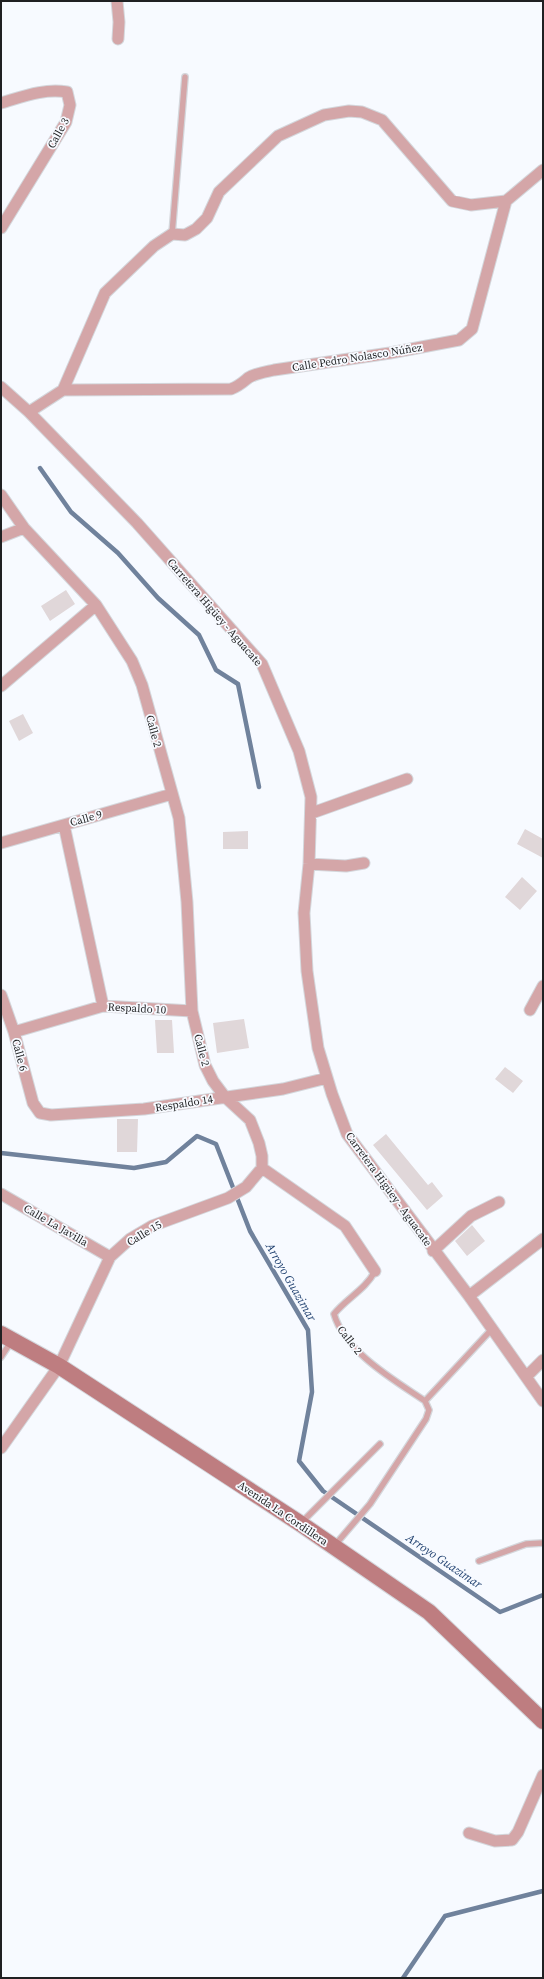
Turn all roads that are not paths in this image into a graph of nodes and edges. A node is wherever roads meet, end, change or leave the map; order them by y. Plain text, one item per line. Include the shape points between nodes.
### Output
1 (117, 1) edge
2 (118, 39) dead end
3 (185, 77) dead end
4 (1, 103) edge
5 (543, 170) edge
6 (506, 201) junction
7 (1, 228) edge
8 (172, 234) junction
9 (1, 387) edge
10 (63, 390) junction
11 (29, 412) junction
12 (1, 495) edge
13 (24, 528) junction
14 (1, 537) edge
15 (96, 605) junction
16 (1, 686) edge
17 (407, 779) dead end
18 (172, 794) junction
19 (312, 813) junction
20 (64, 825) junction
21 (1, 843) edge
22 (364, 863) dead end
23 (309, 864) junction
24 (543, 986) edge
25 (1, 995) edge
26 (102, 1006) junction
27 (530, 1010) dead end
28 (192, 1011) junction
29 (14, 1032) junction
30 (327, 1078) junction
31 (225, 1097) junction
32 (40, 1113) joint
33 (262, 1168) junction
34 (1, 1194) edge
35 (499, 1202) dead end
36 (543, 1239) edge
37 (433, 1251) junction
38 (110, 1257) junction
39 (375, 1271) joint
40 (469, 1296) junction
41 (492, 1329) junction
42 (7, 1337) edge
43 (1, 1357) edge
44 (543, 1360) edge
45 (59, 1366) junction
46 (526, 1377) junction
47 (425, 1401) junction
48 (543, 1401) edge
49 (380, 1444) dead end
50 (1, 1448) edge
51 (301, 1524) junction
52 (543, 1543) edge
53 (334, 1547) junction
54 (479, 1562) dead end
55 (543, 1720) edge
56 (543, 1775) edge
57 (469, 1833) dead end

1 - 2 street
3 - 8 lane
4 - 7 street, Calle 3 via 56,90 67,92 70,105 66,122
5 - 6 street
6 - 8 street via 471,205 452,201 382,120 362,112 349,111 324,115 278,136 219,192 207,218 196,229 185,235
6 - 10 street, Calle Pedro Nolasco Núñez via 472,329 459,340 390,354 274,370 257,374 231,389
8 - 10 street via 154,246 105,293
9 - 11 street, Carretera Higüey - Aguacate
10 - 11 street
11 - 19 street, Carretera Higüey - Aguacate via 137,523 262,664 299,751 306,772
12 - 13 street, Calle 2
13 - 14 street
13 - 15 street, Calle 2
15 - 16 street
15 - 18 street, Calle 2 via 132,661 142,685
17 - 19 street
18 - 20 street, Calle 9
18 - 28 street, Calle 2 via 179,818 188,902
19 - 23 street, Carretera Higüey - Aguacate
20 - 21 street, Calle 9
20 - 26 street
22 - 23 street via 341,866
23 - 30 street, Carretera Higüey - Aguacate via 304,913 307,970 318,1048
24 - 27 street
25 - 29 street, Calle 6
26 - 28 street, Respaldo 10
26 - 29 street, Respaldo 10
28 - 31 street, Calle 2 via 205,1065 213,1082
29 - 32 street, Calle 6 via 33,1104
30 - 31 street, Respaldo 14 via 283,1089
30 - 37 street, Carretera Higüey - Aguacate via 347,1134
31 - 32 street, Respaldo 14 via 144,1109 51,1115
31 - 33 street, Calle 2 via 250,1120 256,1131
33 - 38 street, Calle 15 via 246,1187 228,1198 152,1226 130,1239
33 - 39 street, Calle 2 via 345,1226
34 - 38 street, Calle La Javilla
35 - 37 street via 471,1216
36 - 40 street
37 - 40 street, Carretera Higüey - Aguacate
38 - 45 street, Calle 15
39 - 47 lane, Calle 2 via 370,1282 342,1304 334,1314 338,1325 367,1361
40 - 41 street, Carretera Higüey - Aguacate
41 - 46 street, Carretera Higüey - Aguacate
41 - 47 lane
42 - 43 lane
42 - 45 main road, Avenida La Cordillera
44 - 46 street
45 - 50 street, Calle 15
45 - 51 main road, Avenida La Cordillera
46 - 48 street, Carretera Higüey - Aguacate
47 - 53 lane via 429,1410 426,1420 370,1504
49 - 51 lane
51 - 53 main road, Avenida La Cordillera
52 - 54 lane via 526,1544
53 - 55 main road, Avenida La Cordillera via 429,1612
56 - 57 street via 512,1840 495,1841

